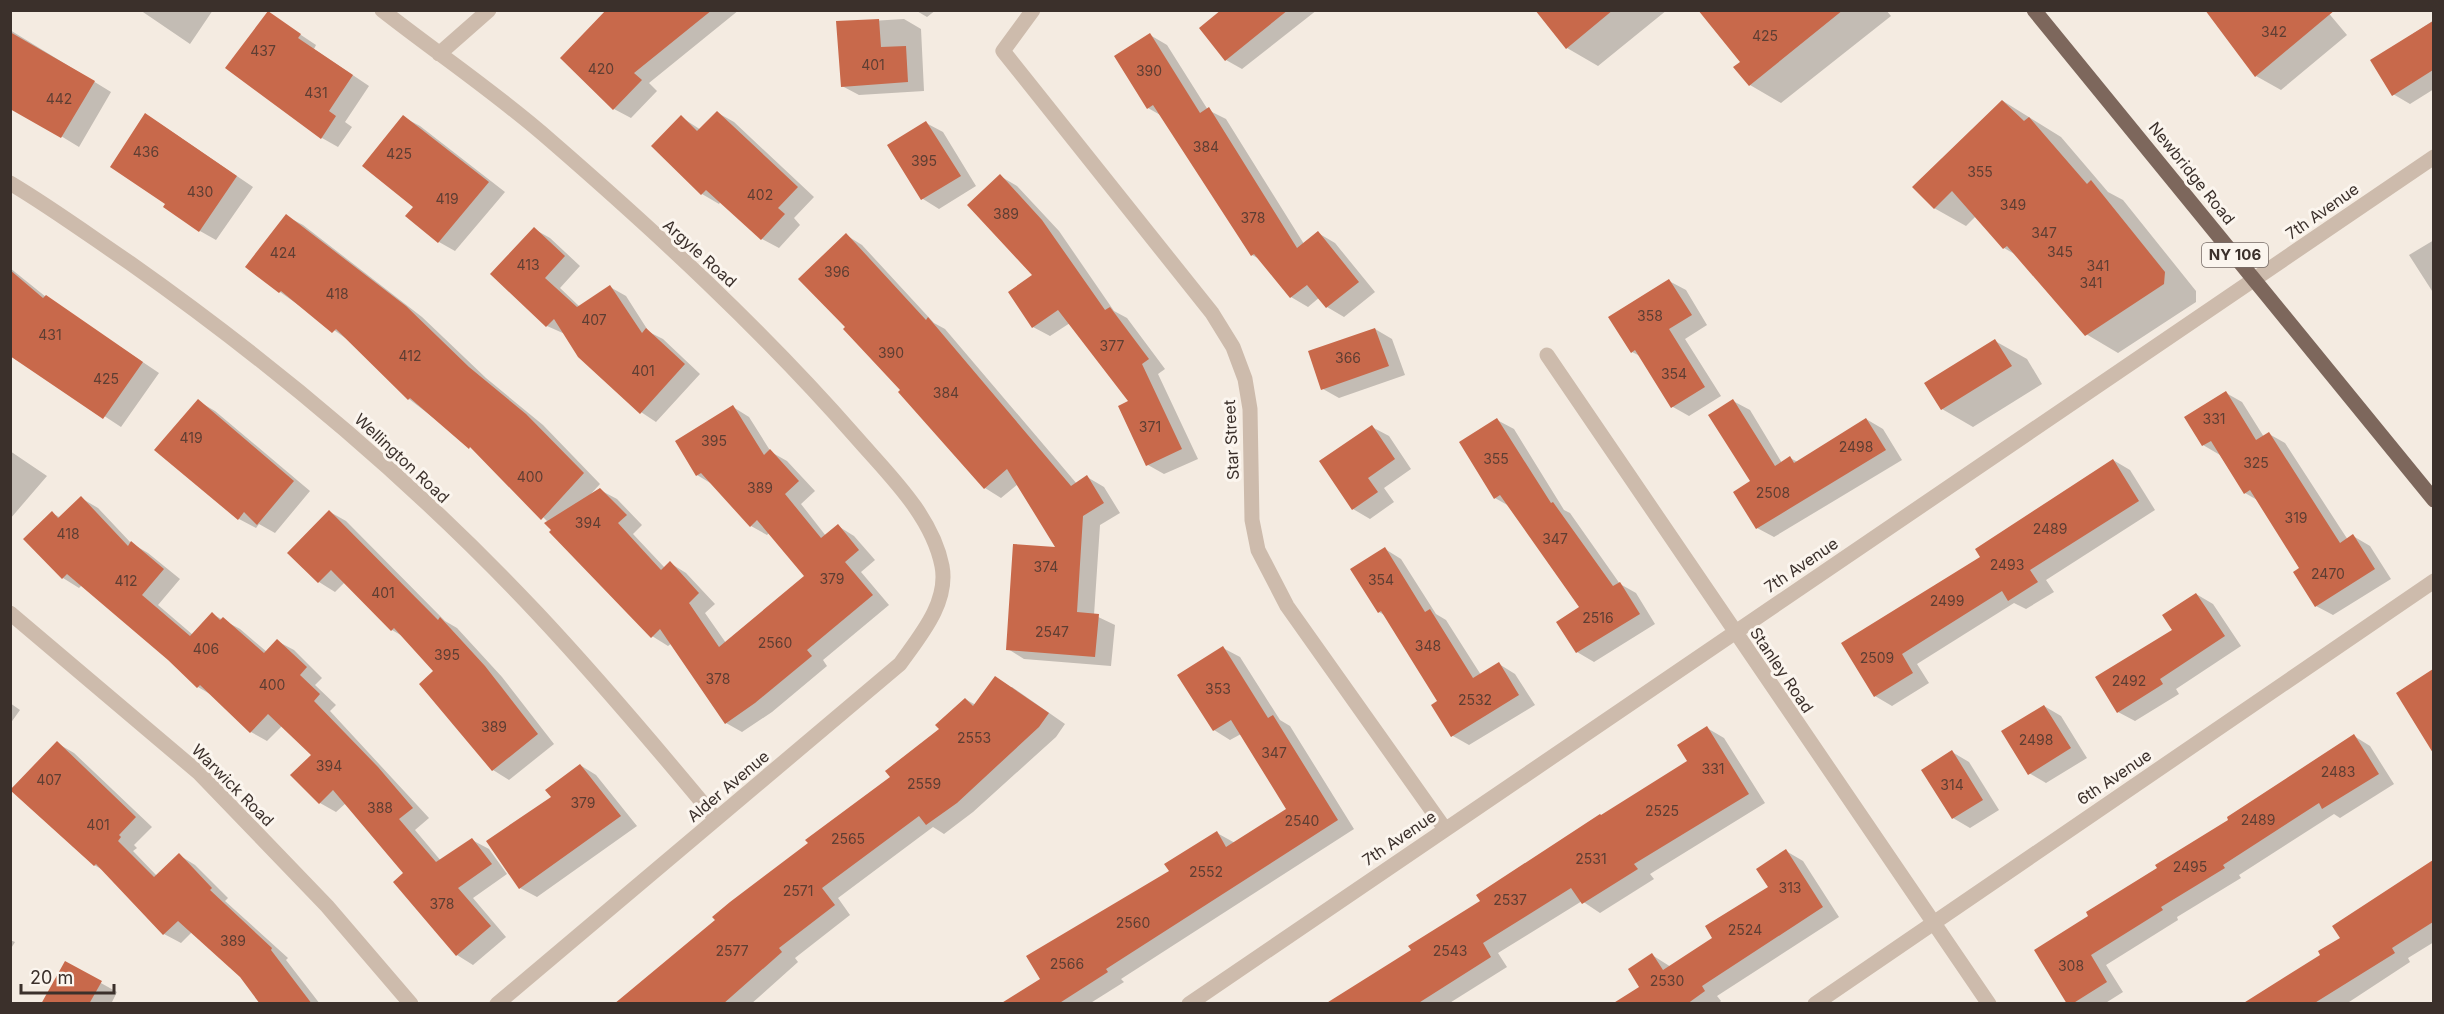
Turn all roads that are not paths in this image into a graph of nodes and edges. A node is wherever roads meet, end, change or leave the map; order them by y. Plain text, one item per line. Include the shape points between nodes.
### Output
1 (382, 10) edge
2 (489, 10) edge
3 (1033, 10) edge
4 (2034, 10) edge
5 (439, 54) junction
6 (2433, 157) edge
7 (10, 183) edge
8 (2255, 280) junction
9 (1547, 355) dead end
10 (2433, 500) edge
11 (943, 569) joint
12 (2433, 581) edge
13 (10, 613) edge
14 (1734, 632) junction
15 (716, 819) junction
16 (1444, 829) junction
17 (1934, 922) junction
18 (411, 1004) edge
19 (497, 1004) edge
20 (1190, 1004) edge
21 (1815, 1004) edge
22 (1989, 1004) edge

1 - 5 street, Argyle Road
2 - 5 street
3 - 16 street, Star Street via 1003,51 1212,313 1233,347 1245,379 1250,409 1252,520 1258,550 1287,606
4 - 8 main road, Newbridge Road / NY 106
5 - 11 street, Argyle Road via 550,140 729,303 830,407 909,497 937,546
6 - 8 street, 7th Avenue
7 - 15 street, Wellington Road via 191,307 324,411 416,493 536,611
8 - 10 main road, Newbridge Road / NY 106
8 - 14 street, 7th Avenue
9 - 14 street, Stanley Road
11 - 15 street, Alder Avenue via 938,602 930,622 900,664
12 - 17 street, 6th Avenue
13 - 18 street, Warwick Road via 199,773 327,906
14 - 16 street, 7th Avenue
14 - 17 street, Stanley Road
15 - 19 street, Alder Avenue
16 - 20 street, 7th Avenue
17 - 21 street, 6th Avenue
17 - 22 street, Stanley Road

